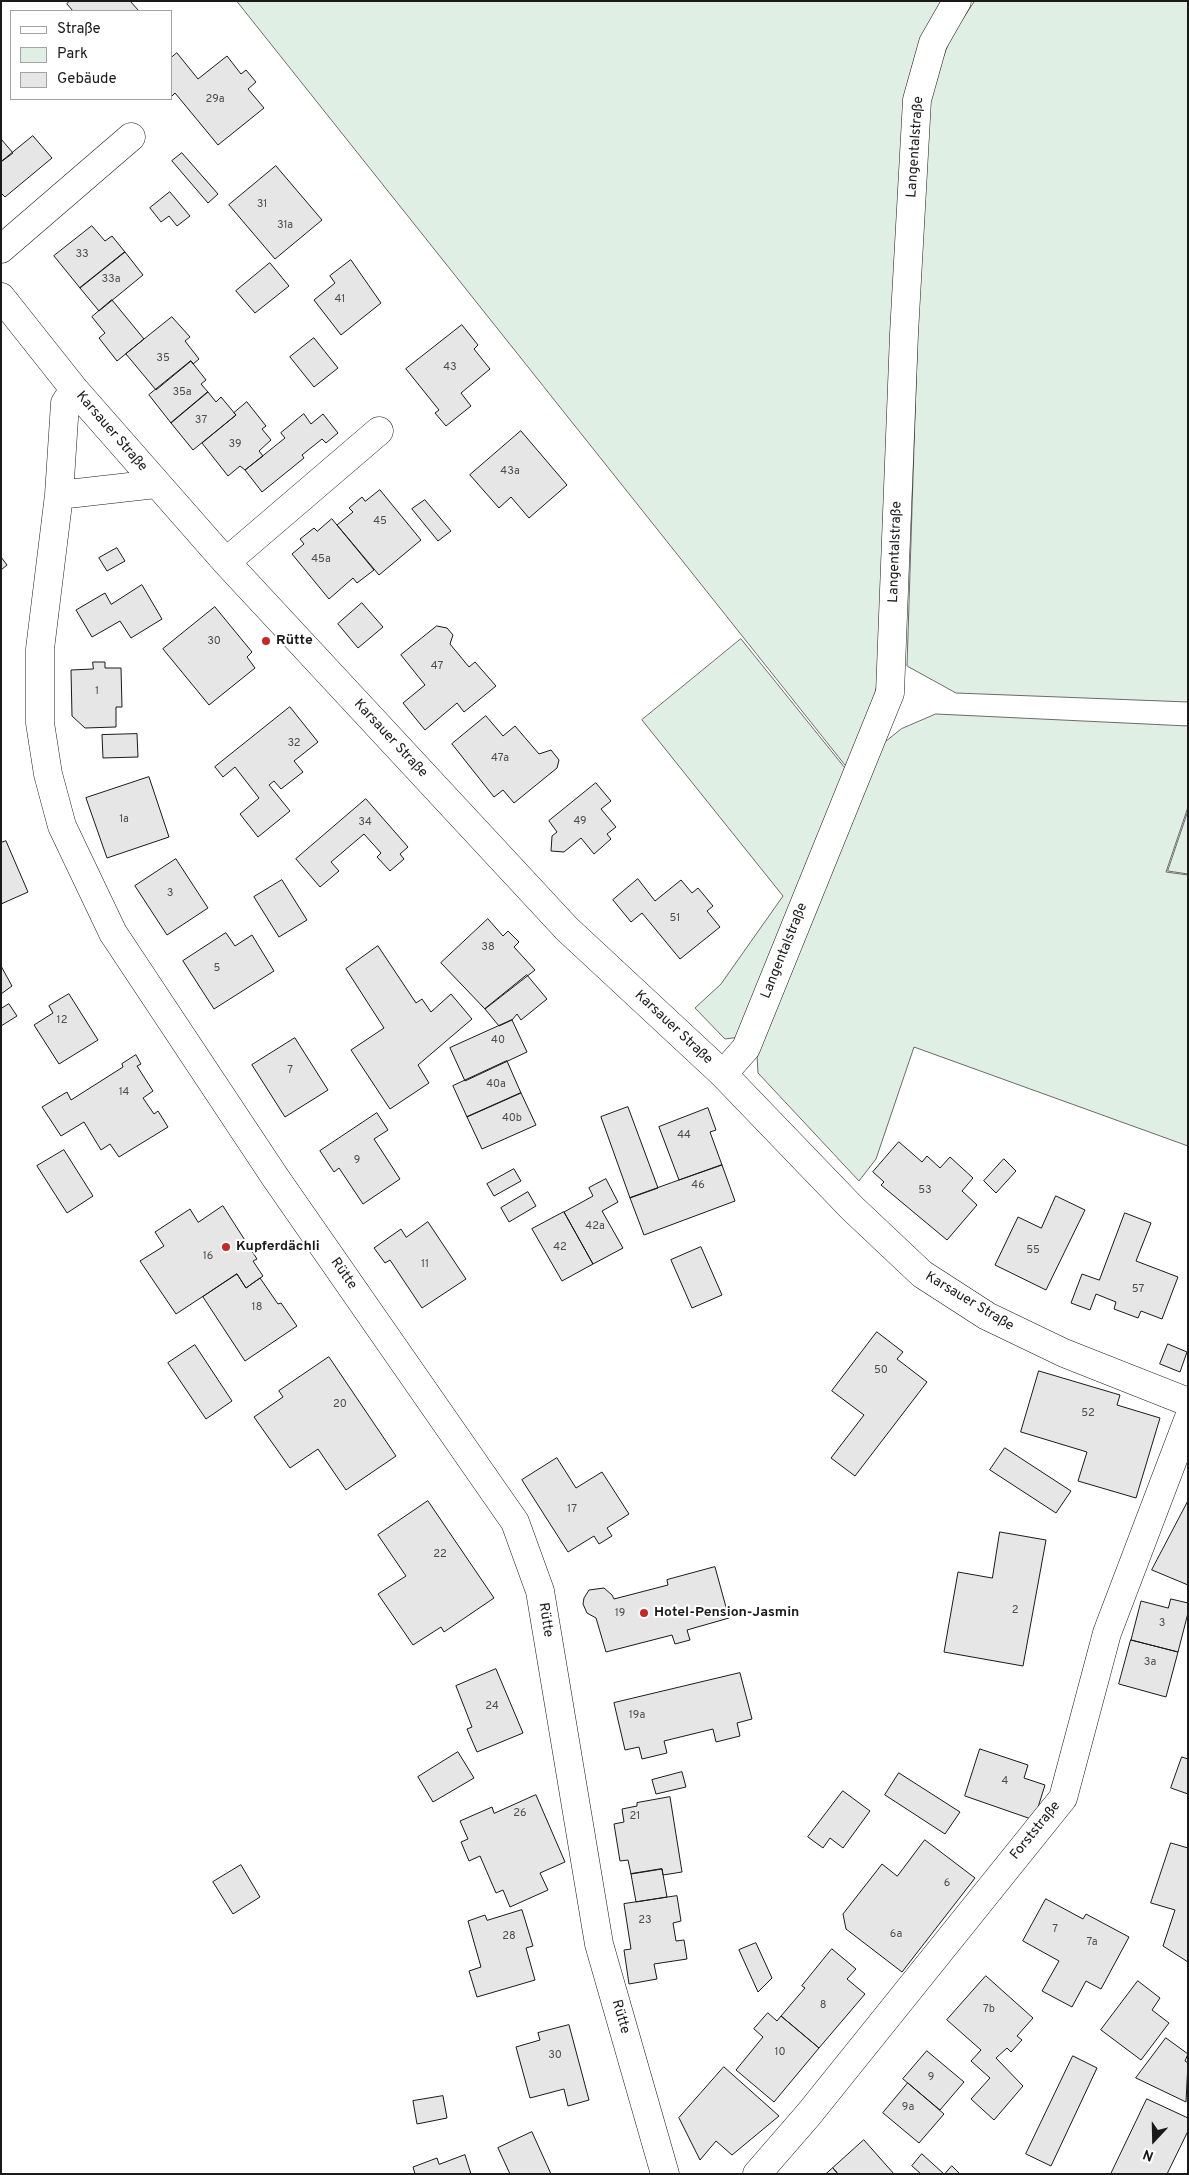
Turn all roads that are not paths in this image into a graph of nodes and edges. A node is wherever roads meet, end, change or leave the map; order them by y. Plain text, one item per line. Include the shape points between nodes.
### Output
1 (958, 1) edge
2 (131, 137) dead end
3 (1, 248) edge
4 (1, 297) edge
5 (74, 389) junction
6 (380, 431) dead end
7 (156, 484) junction
8 (59, 495) junction
9 (226, 562) junction
10 (723, 1074) junction
11 (1188, 1402) edge
12 (1188, 1420) edge
13 (665, 2174) edge
14 (757, 2174) edge

1 - 10 street, Langentalstraße via 933,43 917,100 890,693 746,1048
2 - 3 street
4 - 5 street, Karsauer Straße
5 - 7 street, Karsauer Straße
5 - 8 street, Rütte via 64,403
6 - 9 street
7 - 8 street
7 - 9 street, Karsauer Straße
8 - 13 street, Rütte via 40,649 40,723 48,774 62,826 113,933 275,1177 515,1522 540,1591 599,1944
9 - 10 street, Karsauer Straße via 567,929
10 - 11 street, Karsauer Straße via 852,1208 922,1274 988,1316 1064,1353
12 - 14 street, Forststraße via 1107,1633 1062,1798 809,2114

